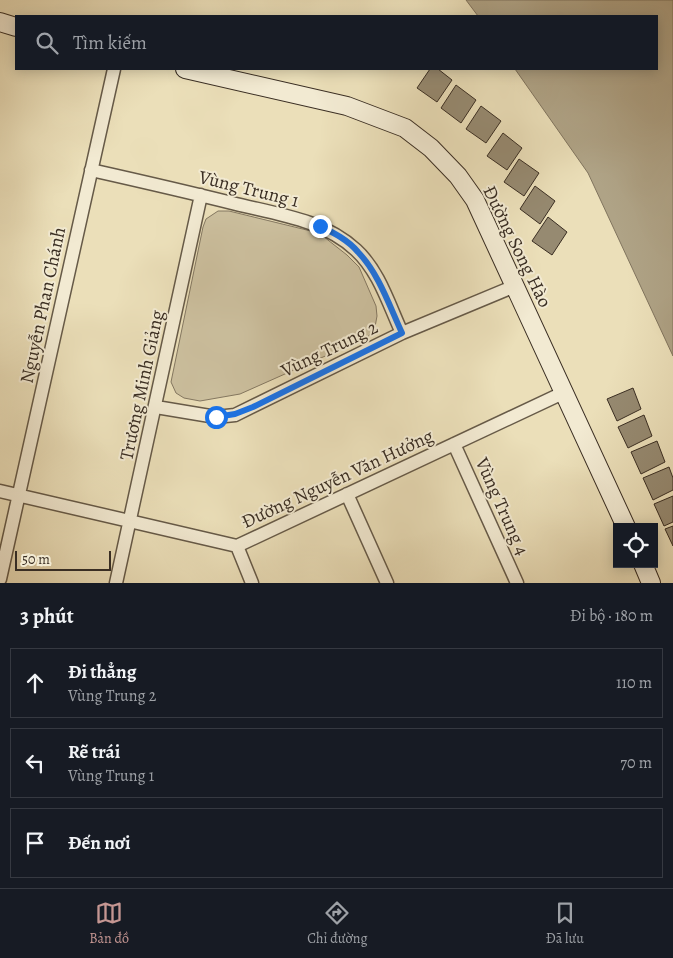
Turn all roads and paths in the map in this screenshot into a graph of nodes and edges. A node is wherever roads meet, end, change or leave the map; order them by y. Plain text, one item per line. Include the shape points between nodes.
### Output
1 (0, 22) edge
2 (15, 27) edge
3 (114, 70) edge
4 (189, 70) edge
5 (91, 170) junction
6 (201, 195) junction
7 (515, 286) junction
8 (402, 333) junction
9 (564, 392) junction
10 (156, 407) junction
11 (454, 444) junction
12 (0, 491) edge
13 (348, 494) junction
14 (19, 495) junction
15 (131, 520) junction
16 (624, 523) edge
17 (237, 546) junction
18 (644, 568) edge
19 (0, 579) edge
20 (116, 583) edge
21 (252, 583) edge
22 (387, 583) edge
23 (517, 583) edge
24 (651, 583) edge

1 - 2 street
3 - 5 street, Nguyễn Phan Chánh
4 - 7 street, Đường Song Hào via 348,106 405,128 431,148 458,176 475,200
5 - 6 street, Vùng Trung 1
5 - 14 street, Nguyễn Phan Chánh
6 - 8 street, Vùng Trung 1 via 320,226 341,237 358,251 374,272
6 - 10 street, Trương Minh Giảng
7 - 8 street, Vùng Trung 2
7 - 9 street, Đường Song Hào
8 - 10 street, Vùng Trung 2 via 235,414 216,417
9 - 11 street, Đường Nguyễn Văn Hưởng
9 - 16 street, Đường Song Hào
10 - 15 street, Trương Minh Giảng
11 - 13 street, Đường Nguyễn Văn Hưởng
11 - 23 street, Vùng Trung 4
12 - 14 street, Đường Nguyễn Văn Hưởng
13 - 17 street, Đường Nguyễn Văn Hưởng
13 - 22 street
14 - 15 street, Đường Nguyễn Văn Hưởng
14 - 19 street, Nguyễn Phan Chánh
15 - 17 street, Đường Nguyễn Văn Hưởng
15 - 20 street, Trương Minh Giảng
17 - 21 street
18 - 24 street

